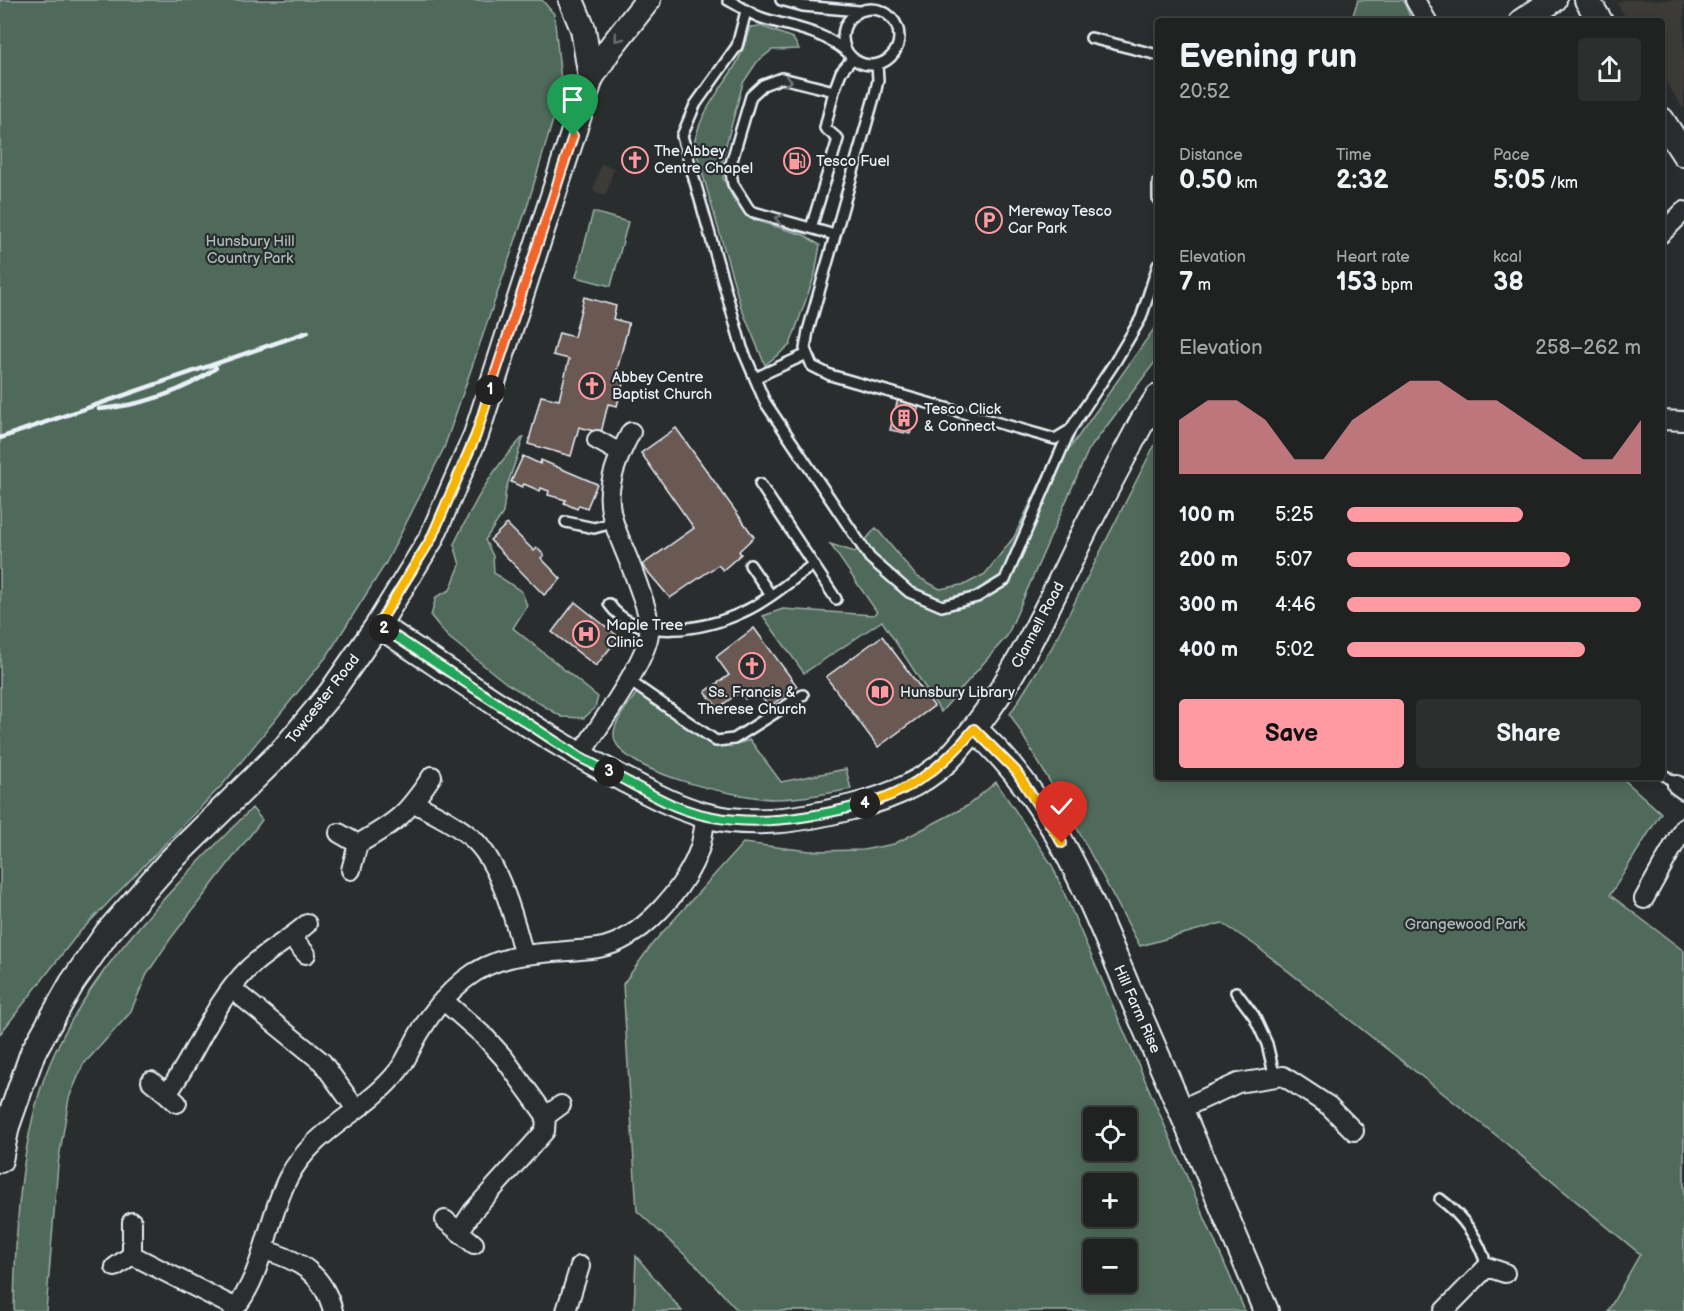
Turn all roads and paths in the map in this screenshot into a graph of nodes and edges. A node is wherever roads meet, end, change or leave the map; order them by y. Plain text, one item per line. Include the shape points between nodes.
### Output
1 (571, 0) edge
2 (648, 0) edge
3 (728, 0) edge
4 (781, 0) edge
5 (884, 0) edge
6 (1415, 0) edge
7 (1554, 0) edge
8 (1587, 0) edge
9 (879, 10) junction
10 (746, 11) junction
11 (860, 11) junction
12 (1425, 18) edge
13 (1527, 18) edge
14 (1598, 18) edge
15 (1091, 38) dead end
16 (1155, 54) edge
17 (849, 55) junction
18 (877, 65) junction
19 (591, 78) junction
20 (834, 91) junction
21 (1665, 125) edge
22 (1684, 154) edge
23 (1684, 211) edge
24 (811, 228) junction
25 (1665, 230) edge
26 (835, 235) junction
27 (1155, 274) edge
28 (807, 354) junction
29 (755, 378) junction
30 (1155, 403) edge
31 (1665, 420) edge
32 (1684, 421) edge
33 (1070, 429) junction
34 (631, 432) dead end
35 (597, 440) dead end
36 (620, 453) junction
37 (760, 484) dead end
38 (566, 522) dead end
39 (612, 523) junction
40 (750, 565) dead end
41 (813, 565) junction
42 (770, 594) junction
43 (836, 599) dead end
44 (609, 604) dead end
45 (378, 625) junction
46 (649, 628) junction
47 (628, 680) junction
48 (803, 695) dead end
49 (974, 729) junction
50 (579, 757) junction
51 (1665, 775) edge
52 (432, 776) dead end
53 (1681, 788) edge
54 (414, 803) junction
55 (706, 816) junction
56 (1683, 828) edge
57 (339, 833) dead end
58 (358, 844) junction
59 (351, 870) dead end
60 (1644, 899) dead end
61 (307, 924) dead end
62 (291, 937) junction
63 (523, 953) junction
64 (306, 954) dead end
65 (232, 989) junction
66 (1236, 992) dead end
67 (443, 1000) junction
68 (1275, 1077) junction
69 (151, 1081) dead end
70 (561, 1105) dead end
71 (356, 1108) junction
72 (1181, 1109) junction
73 (546, 1116) junction
74 (1354, 1131) dead end
75 (0, 1160) edge
76 (1440, 1199) dead end
77 (445, 1220) dead end
78 (132, 1222) dead end
79 (459, 1232) junction
80 (474, 1244) dead end
81 (264, 1250) junction
82 (132, 1255) junction
83 (580, 1266) dead end
84 (115, 1267) dead end
85 (1487, 1267) junction
86 (1505, 1273) dead end
87 (235, 1309) edge
88 (333, 1311) edge
89 (566, 1311) edge
90 (1266, 1311) edge
91 (1444, 1311) edge

1 - 19 street, Towcester Road via 582,29
2 -> 19 street, Towcester Road
3 - 10 lane
4 - 11 lane
5 - 9 lane
6 - 12 street
7 - 13 street
8 - 14 street
9 - 11 lane
9 - 18 lane via 894,21 899,38 893,56
10 - 17 lane via 831,39
10 - 29 lane via 737,45 695,105 682,136 742,348
11 - 17 lane via 844,28 843,44
15 - 16 lane
17 - 18 lane via 868,66
17 - 20 lane
18 - 26 lane via 876,87
19 - 45 street, Towcester Road via 476,435 431,539
20 - 24 lane via 825,128 838,139
24 -> 20 lane via 750,211 733,184 730,167 751,96 763,85 782,78
21 - 22 street
23 - 25 street
24 - 26 lane
26 - 28 lane via 808,331
27 - 33 lane via 1141,318
28 - 29 lane
28 - 33 lane via 812,366 830,375 1014,429 1055,439
29 - 33 lane via 765,402 870,558 909,592 942,606 977,597 1005,580
30 - 49 street, Clannell Road via 1024,654
31 - 32 street
34 - 36 street
35 - 36 street
36 - 39 street via 608,494
37 - 41 lane
38 - 39 lane via 594,528
39 - 46 street via 648,612
40 - 42 lane
41 - 42 lane
41 - 43 lane
42 - 46 lane via 745,612 708,625
44 - 46 lane via 618,617
45 - 50 street, Clannell Road
45 - 75 street, Towcester Road via 330,694 284,749 170,861 107,933 72,983 33,1052 7,1126
46 - 47 street
47 - 48 lane via 716,741 734,739
47 - 50 street
49 - 55 street, Clannell Road via 953,754 922,780 869,802 810,818 750,821
49 - 72 street, Hill Farm Rise via 1016,771 1062,843
50 - 55 street, Clannell Road via 675,806
51 - 53 lane
52 - 54 street
54 - 58 street via 398,822
54 - 63 street via 450,821 476,841 515,919
55 - 63 street via 700,848 681,882 656,915 629,937 599,948
56 - 60 street
57 - 58 street
58 - 59 street
61 - 62 street
62 - 64 street
62 - 65 street via 249,968
63 - 67 street via 497,961 464,979
65 - 69 street via 206,1026 172,1099
65 - 71 street via 322,1062
66 - 68 lane via 1254,1016 1267,1044
67 - 71 street via 399,1070 380,1091
67 - 73 street via 504,1058
68 - 72 street via 1238,1083
68 - 74 street via 1283,1076 1329,1106
70 - 73 street
71 - 81 street via 331,1126 289,1176 275,1206
72 - 90 street, Hill Farm Rise
73 - 79 street via 545,1131
76 - 85 lane via 1459,1213 1482,1250
77 - 79 street
78 - 82 street
79 - 80 street
81 - 87 street via 253,1280
81 - 88 street via 290,1257 312,1271 329,1296
82 - 84 street
82 - 87 street
83 - 89 street
85 - 86 street
85 - 91 street

